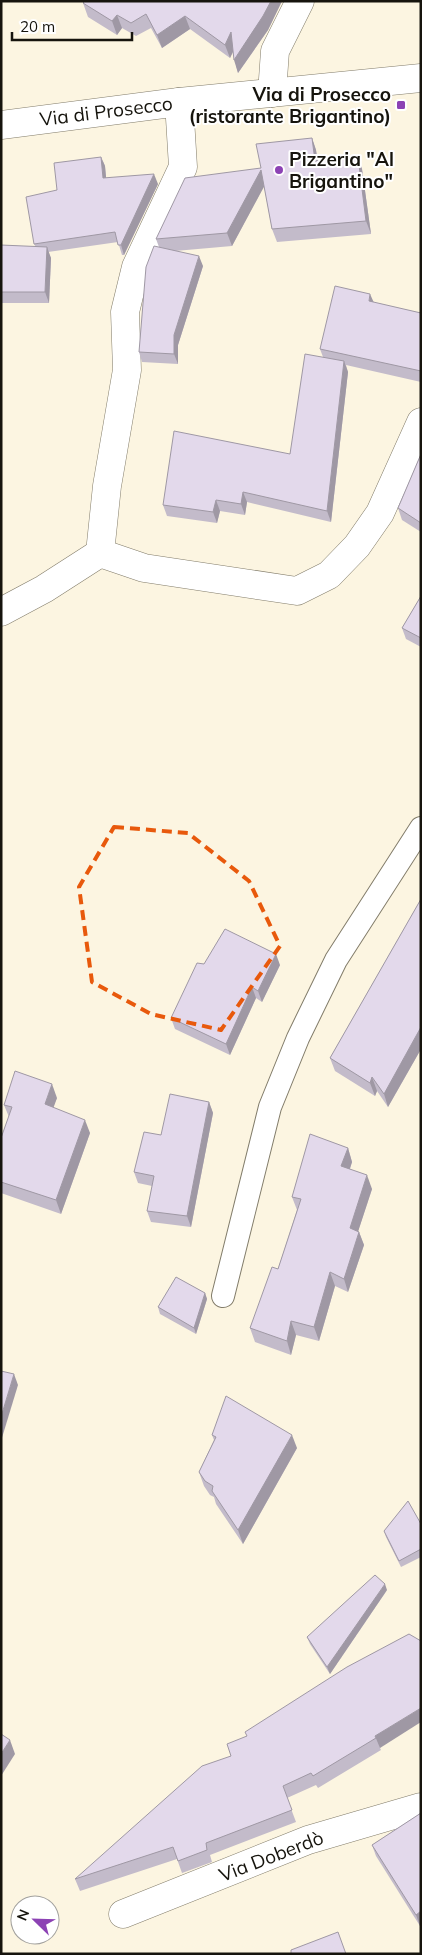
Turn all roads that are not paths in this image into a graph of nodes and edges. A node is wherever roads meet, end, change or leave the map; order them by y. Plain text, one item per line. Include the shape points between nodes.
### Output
1 (300, 1) edge
2 (421, 78) edge
3 (272, 93) junction
4 (179, 102) junction
5 (1, 125) edge
6 (421, 422) edge
7 (100, 553) junction
8 (1, 612) edge
9 (421, 828) edge
10 (222, 1296) dead end
11 (421, 1807) edge
12 (123, 1914) dead end

1 - 3 street via 275,51
2 - 3 street, Via di Prosecco
3 - 4 street, Via di Prosecco
4 - 5 street, Via di Prosecco
4 - 7 street via 183,167 136,267 125,312 127,370 107,486
6 - 7 street via 380,513 357,546 329,575 297,591 144,568
7 - 8 street
9 - 10 lane via 336,960 298,1038 270,1107
11 - 12 street, Via Doberdò via 308,1840

